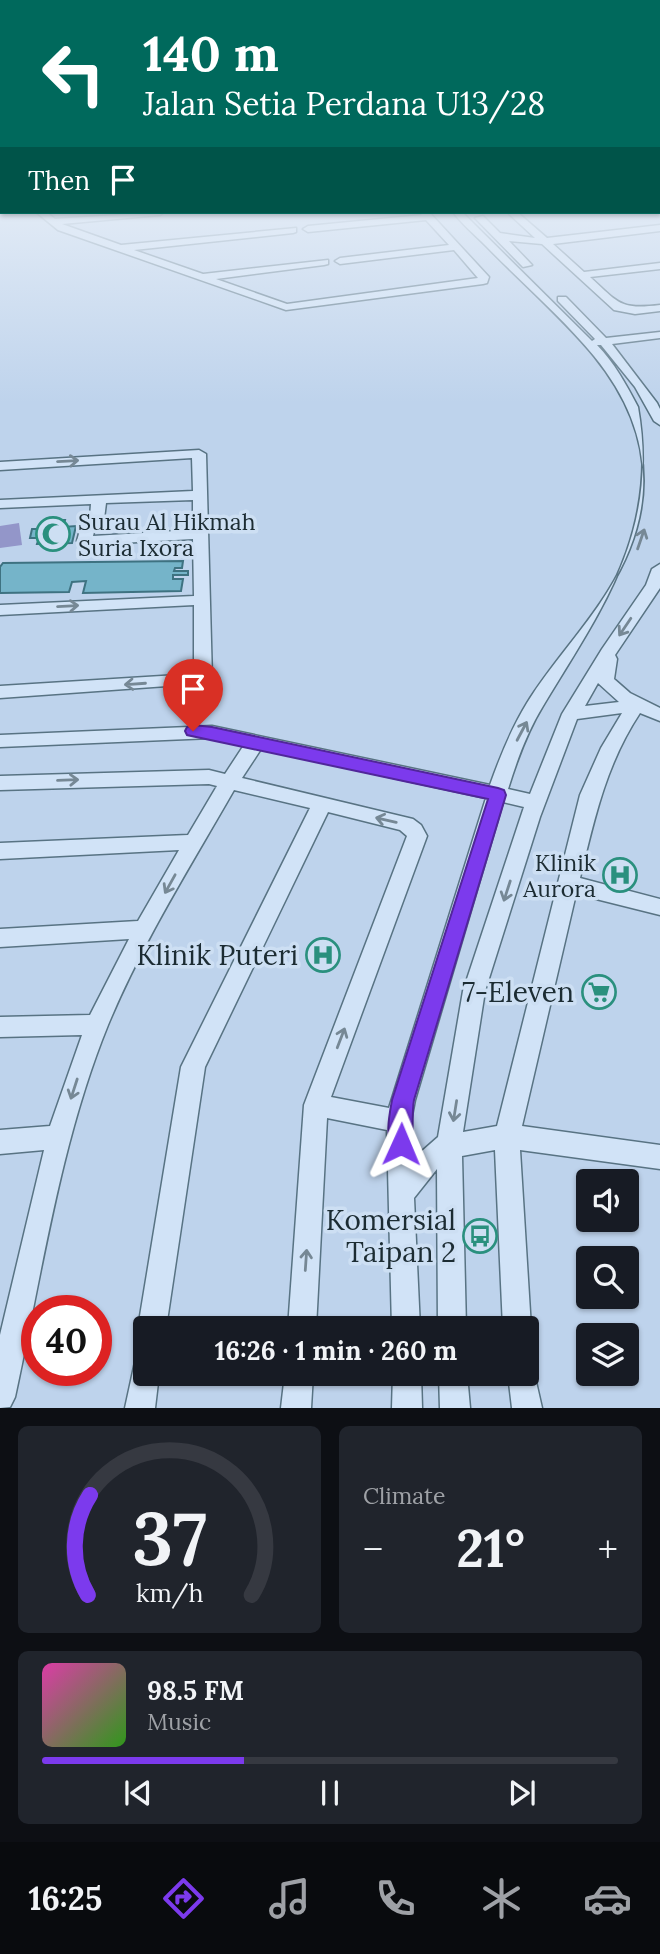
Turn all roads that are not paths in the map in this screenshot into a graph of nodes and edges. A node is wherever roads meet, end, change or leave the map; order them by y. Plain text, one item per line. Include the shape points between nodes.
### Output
1 (186, 272) edge
2 (244, 272) edge
3 (479, 272) edge
4 (519, 272) edge
5 (578, 272) edge
6 (611, 272) edge
7 (582, 275) junction
8 (201, 277) junction
9 (547, 285) dead end
10 (660, 308) edge
11 (586, 323) junction
12 (660, 335) edge
13 (638, 338) junction
14 (597, 346) junction
15 (660, 346) edge
16 (615, 352) junction
17 (660, 421) edge
18 (0, 466) edge
19 (200, 495) junction
20 (99, 499) junction
21 (0, 504) edge
22 (201, 534) junction
23 (660, 569) edge
24 (656, 586) edge
25 (202, 600) junction
26 (0, 610) edge
27 (610, 649) junction
28 (0, 692) edge
29 (636, 705) junction
30 (571, 715) junction
31 (660, 715) edge
32 (0, 741) edge
33 (256, 742) junction
34 (229, 782) junction
35 (0, 783) edge
36 (498, 795) junction
37 (535, 802) junction
38 (322, 804) junction
39 (194, 842) junction
40 (0, 851) edge
41 (570, 884) junction
42 (660, 907) edge
43 (145, 929) junction
44 (0, 938) edge
45 (97, 1025) junction
46 (0, 1027) edge
47 (316, 1105) junction
48 (399, 1121) junction
49 (507, 1136) junction
50 (58, 1137) junction
51 (0, 1142) edge
52 (449, 1145) junction
53 (660, 1157) edge
54 (403, 1192) junction
55 (154, 1316) edge
56 (303, 1316) edge
57 (406, 1316) edge
58 (452, 1316) edge
59 (516, 1316) edge
60 (143, 1386) edge
61 (298, 1386) edge
62 (407, 1386) edge
63 (454, 1386) edge
64 (524, 1386) edge
65 (0, 1396) edge
66 (140, 1408) edge
67 (296, 1408) edge
68 (407, 1408) edge
69 (455, 1408) edge
70 (527, 1408) edge

1 - 8 street
2 - 8 street
3 - 8 street via 483,281 295,307
4 - 14 street
5 - 7 street
6 - 7 street
7 - 10 street via 618,308
9 - 11 street
11 - 13 street
11 - 14 street
12 - 13 street
13 - 14 street
14 - 16 street
36 -> 14 street via 519,735 629,573 646,525 652,492 650,461 623,388
15 - 16 street
16 - 17 street
18 -> 19 street via 199,454
19 - 20 street
19 - 22 street
20 - 21 street
20 - 22 street via 97,519 88,526 84,541
22 - 25 street
23 - 24 street
24 -> 27 street
26 -> 25 street
25 -> 28 street via 203,679
27 - 29 street via 606,680
27 - 30 street
29 - 30 street
29 - 31 street
29 - 41 street via 602,761
30 - 37 street
32 - 33 street via 193,731
33 - 34 street
33 - 36 street
35 -> 34 street via 189,776
34 - 38 street
34 - 39 street
36 - 37 street
36 - 48 street
37 -> 52 street via 474,991
47 -> 38 street via 417,836 406,824
38 - 55 street via 193,1067
39 - 40 street
39 -> 43 street
41 - 42 street
41 - 49 street
43 - 44 street
43 - 45 street
45 - 46 street
45 -> 50 street
47 - 48 street
56 -> 47 street
48 - 54 street
49 - 52 street
49 - 53 street
49 - 59 street
50 - 51 street
50 - 65 street
52 - 54 street via 434,1153
52 - 58 street
54 - 57 street
60 - 66 street
61 - 67 street
62 - 68 street
63 - 69 street
64 - 70 street

